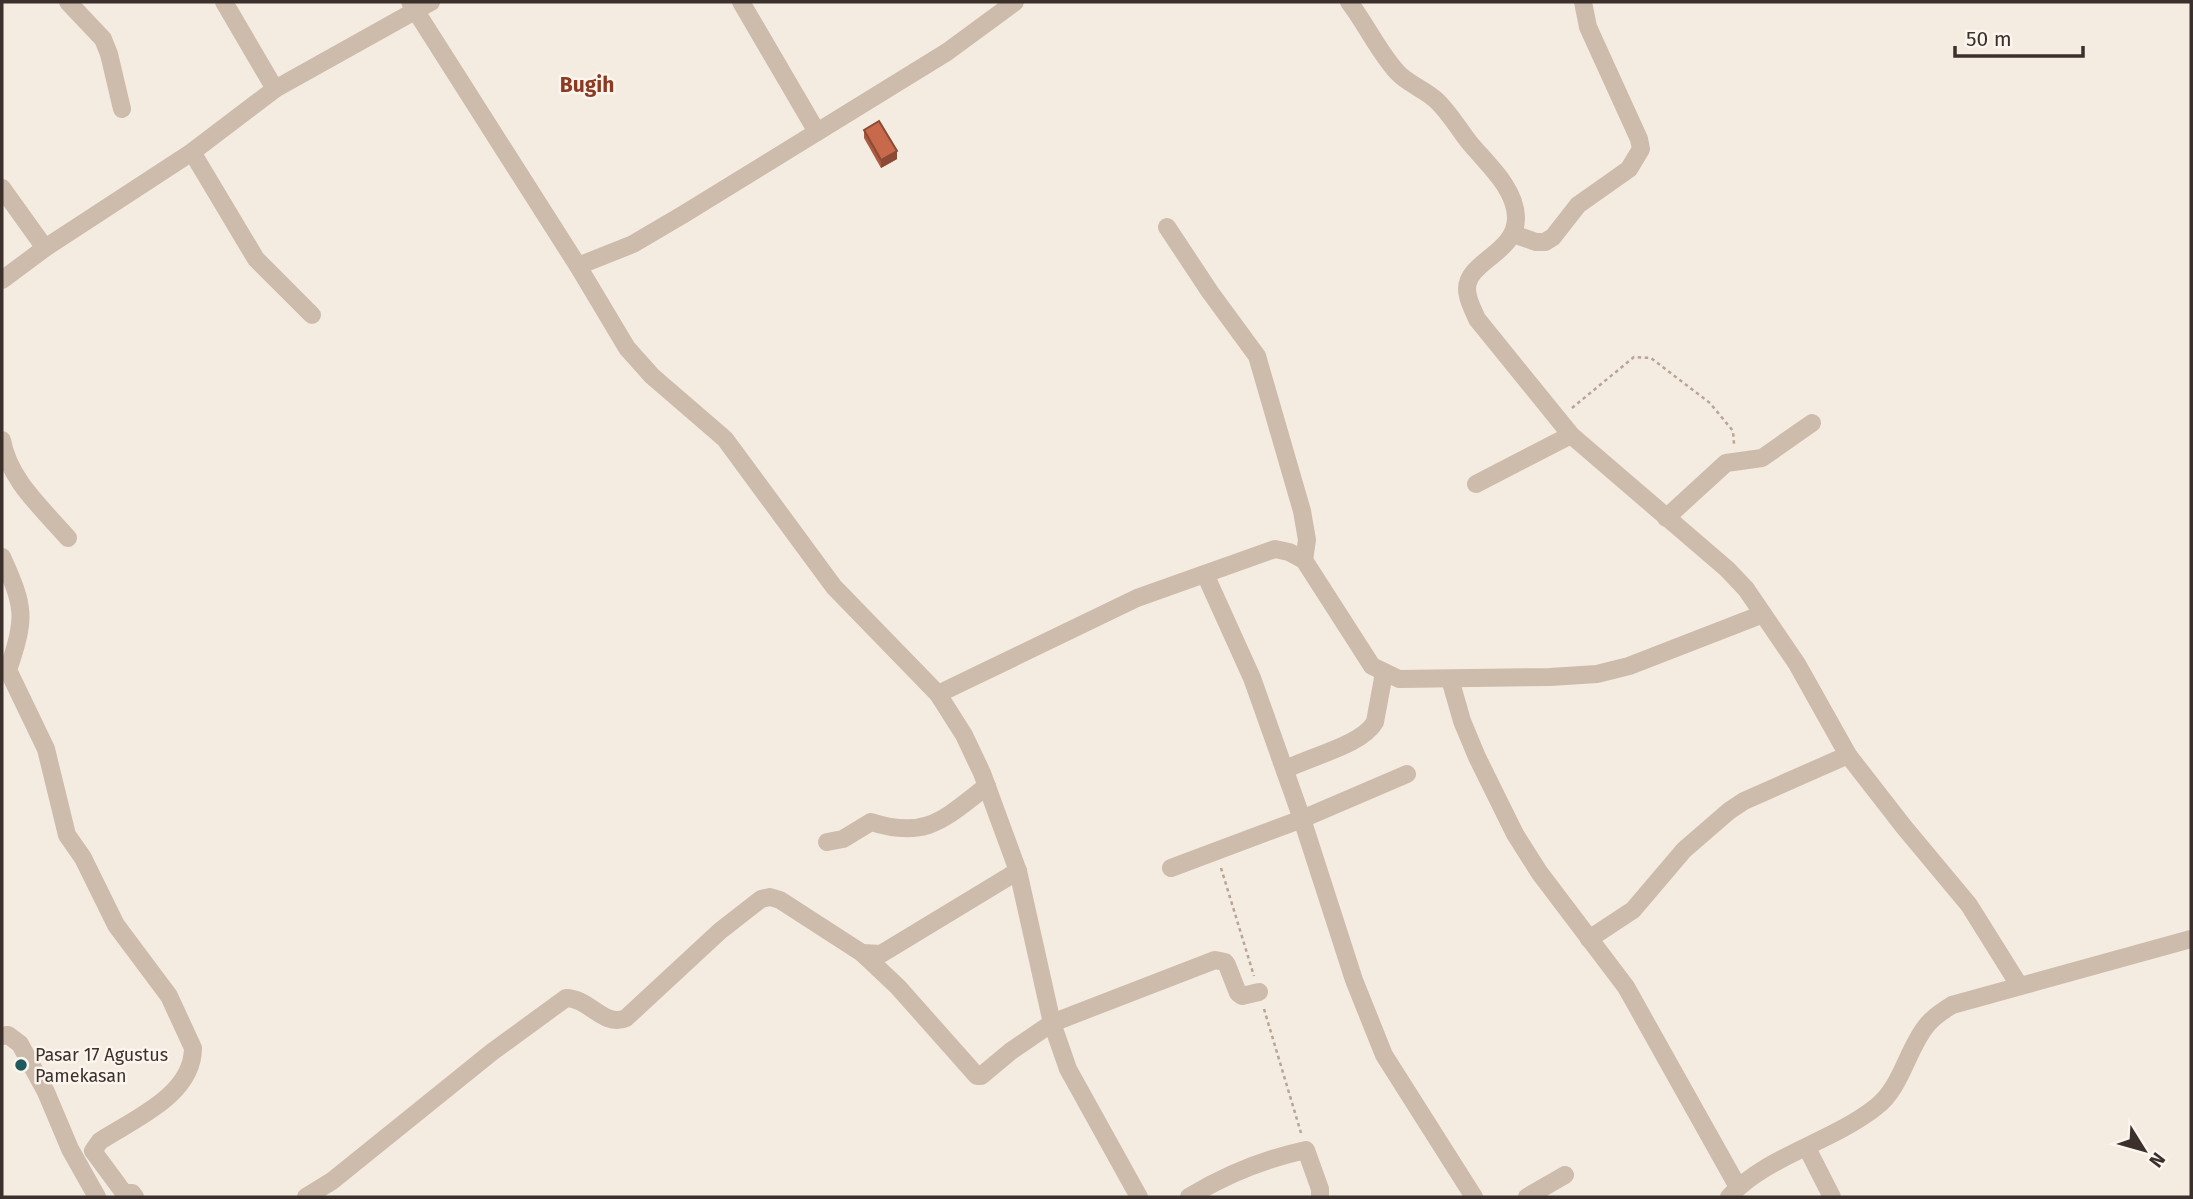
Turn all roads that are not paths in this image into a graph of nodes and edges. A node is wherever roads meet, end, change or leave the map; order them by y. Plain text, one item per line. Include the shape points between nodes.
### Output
1 (68, 2) edge
2 (224, 2) edge
3 (431, 2) edge
4 (741, 2) edge
5 (1014, 2) edge
6 (1349, 2) edge
7 (1583, 2) edge
8 (412, 7) edge
9 (275, 89) junction
10 (122, 109) dead end
11 (817, 132) junction
12 (192, 152) junction
13 (2, 188) edge
14 (1167, 227) dead end
15 (1513, 234) junction
16 (45, 248) junction
17 (579, 266) junction
18 (2, 280) edge
19 (312, 315) dead end
20 (1812, 423) dead end
21 (1571, 435) junction
22 (2, 440) edge
23 (1476, 484) dead end
24 (1666, 518) junction
25 (68, 538) dead end
26 (2, 557) edge
27 (1304, 560) junction
28 (1205, 574) junction
29 (1763, 614) junction
30 (5, 671) edge
31 (1384, 673) junction
32 (1450, 679) junction
33 (938, 694) junction
34 (1848, 755) junction
35 (1285, 770) junction
36 (1407, 774) dead end
37 (987, 786) junction
38 (1303, 819) junction
39 (827, 842) dead end
40 (1171, 868) dead end
41 (1018, 871) junction
42 (1589, 939) junction
43 (2191, 939) edge
44 (862, 953) junction
45 (2019, 985) junction
46 (1259, 992) dead end
47 (1052, 1023) junction
48 (2, 1036) edge
49 (1807, 1148) junction
50 (1565, 1175) dead end
51 (332, 1181) junction
52 (1734, 1192) edge
53 (1136, 1196) edge
54 (97, 1197) edge
55 (135, 1197) edge
56 (306, 1197) edge
57 (342, 1197) edge
58 (1189, 1197) edge
59 (1320, 1197) edge
60 (1474, 1197) edge
61 (1527, 1197) edge
62 (1832, 1197) edge

1 - 10 street via 103,40
2 - 9 street
3 - 8 street
4 - 11 street
5 - 11 street via 947,52
6 - 15 street via 1394,68 1438,101 1502,182 1516,218
7 - 15 street via 1588,27 1641,149 1629,169 1578,205 1553,237 1536,242
8 - 9 street
8 - 17 street
9 - 12 street
11 - 17 street via 633,244
12 - 16 street
12 - 19 street via 256,259
13 - 16 street
14 - 27 street via 1257,356 1302,511 1307,540
15 - 21 street via 1469,279 1468,300 1477,319
16 - 18 street
17 - 33 street via 627,348 652,376 725,439 834,587
20 - 24 street via 1762,458 1726,463
21 - 23 street
21 - 24 street
22 - 25 street via 14,475
24 - 29 street via 1727,569
26 - 30 street via 22,614
27 - 28 street via 1275,549
27 - 31 street via 1372,666
28 - 33 street via 1137,598
28 - 35 street via 1252,678
29 - 32 street via 1597,674
29 - 34 street
30 - 55 street via 46,749 67,835 116,925 169,996 193,1048 186,1077 170,1095 100,1141 93,1151 124,1194
31 - 32 street via 1399,679
31 - 35 street via 1371,729
32 - 42 street via 1477,757 1515,834
33 - 37 street
34 - 42 street via 1729,811 1684,850 1633,910
34 - 45 street via 1969,905
35 - 38 street
36 - 38 street
37 - 39 street via 940,822 919,828 890,828 871,822 843,839
37 - 41 street
38 - 40 street
38 - 60 street via 1354,980 1384,1055
41 - 44 street via 881,954
41 - 47 street
42 - 52 street via 1626,987
43 - 45 street
44 - 47 street via 977,1076
44 - 51 street via 780,900 761,899 626,1018 610,1020 580,1001 566,999 492,1052
45 - 49 street via 1952,1005 1934,1017 1878,1105
46 - 47 street via 1242,996 1225,962 1215,960
47 - 53 street via 1068,1069
48 - 54 street via 20,1044
49 - 52 street via 1766,1167
49 - 62 street
50 - 61 street
51 - 56 street
51 - 57 street
58 - 59 street via 1251,1165 1306,1150

